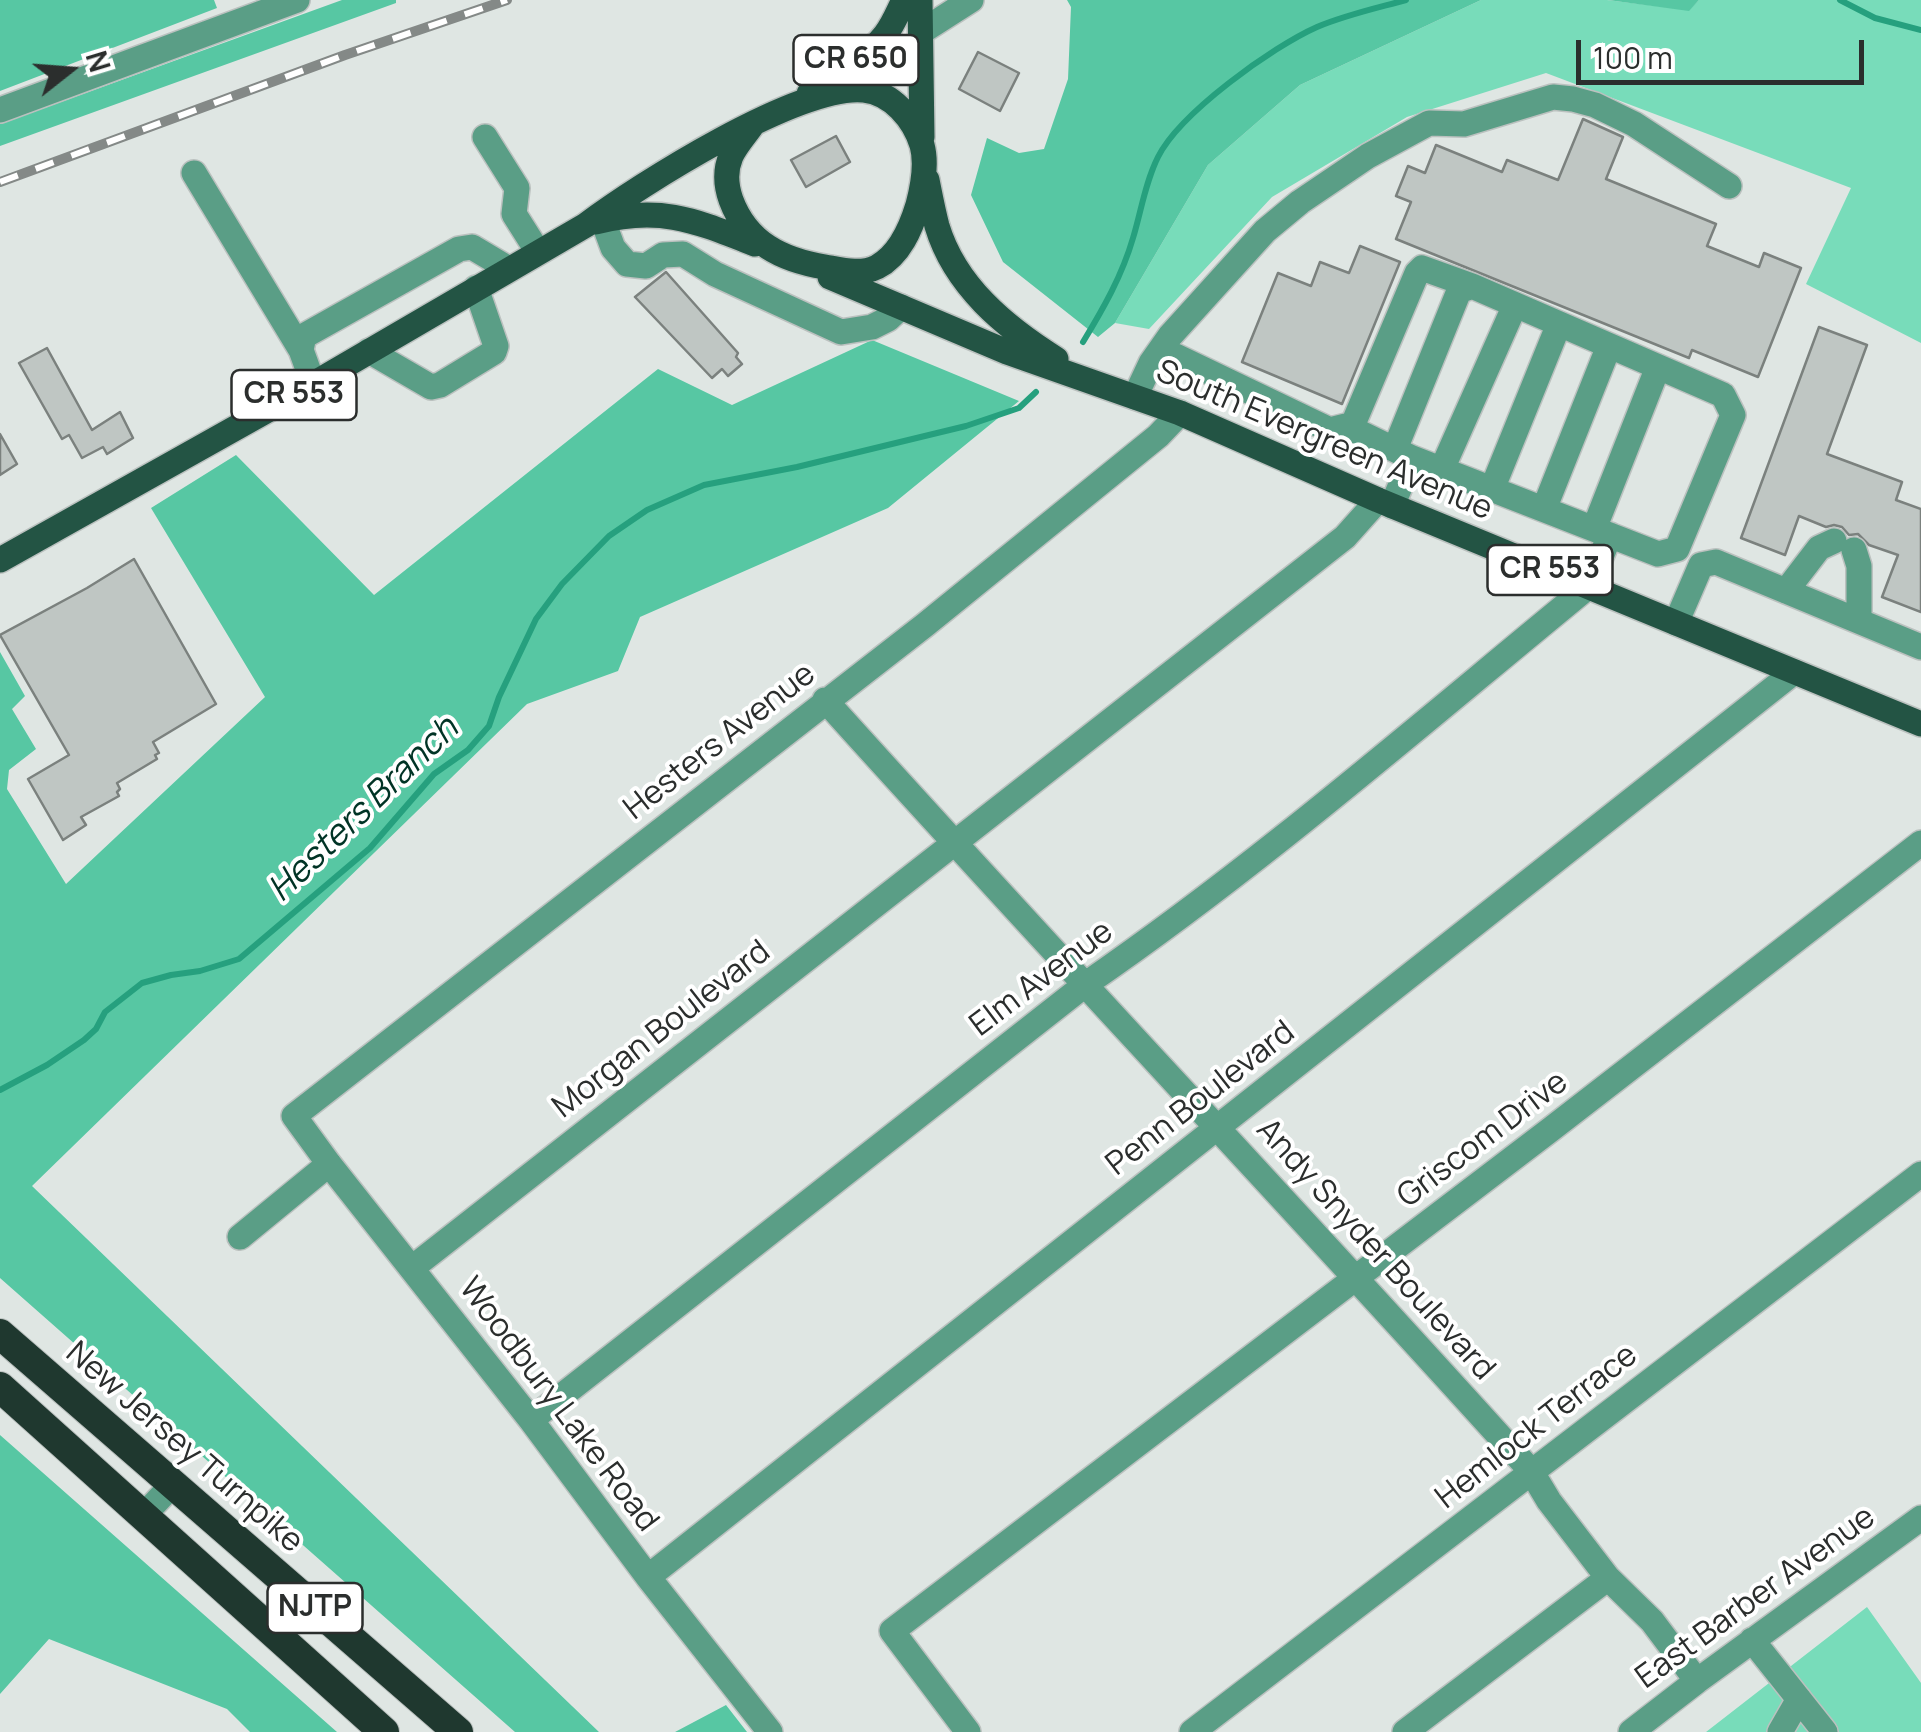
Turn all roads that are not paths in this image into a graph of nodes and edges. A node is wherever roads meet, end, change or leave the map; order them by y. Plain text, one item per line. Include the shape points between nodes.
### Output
1 (297, 0) edge
2 (904, 0) edge
3 (920, 0) edge
4 (971, 0) edge
5 (921, 32) junction
6 (792, 106) junction
7 (0, 110) edge
8 (752, 124) junction
9 (485, 137) dead end
10 (924, 156) junction
11 (194, 173) dead end
12 (1728, 186) dead end
13 (595, 223) junction
14 (776, 251) junction
15 (538, 252) junction
16 (803, 263) junction
17 (508, 269) junction
18 (1472, 286) junction
19 (476, 288) junction
20 (1514, 305) junction
21 (901, 307) junction
22 (1559, 324) junction
23 (1609, 346) junction
24 (302, 350) junction
25 (369, 350) junction
26 (1160, 350) junction
27 (1658, 367) junction
28 (1090, 380) junction
29 (314, 384) junction
30 (1135, 397) junction
31 (1180, 413) junction
32 (1351, 428) junction
33 (1404, 453) junction
34 (1442, 469) junction
35 (1492, 489) junction
36 (1385, 503) junction
37 (1544, 509) junction
38 (1602, 532) junction
39 (0, 560) edge
40 (1589, 586) junction
41 (1786, 591) junction
42 (1676, 622) junction
43 (1859, 622) junction
44 (1921, 647) edge
45 (1794, 672) junction
46 (826, 700) junction
47 (1919, 718) edge
48 (953, 842) junction
49 (1921, 843) edge
50 (1086, 984) junction
51 (294, 1116) joint
52 (1218, 1126) junction
53 (329, 1164) junction
54 (1921, 1174) edge
55 (240, 1237) dead end
56 (412, 1268) junction
57 (1355, 1276) junction
58 (0, 1334) edge
59 (0, 1387) edge
60 (531, 1420) junction
61 (1531, 1471) junction
62 (173, 1484) junction
63 (144, 1515) junction
64 (1921, 1518) edge
65 (648, 1578) junction
66 (1608, 1578) junction
67 (1752, 1640) junction
68 (1697, 1681) junction
69 (1799, 1700) junction
70 (384, 1732) edge
71 (458, 1732) edge
72 (770, 1732) edge
73 (968, 1732) edge
74 (1192, 1732) edge
75 (1405, 1732) edge
76 (1631, 1732) edge
77 (1780, 1732) edge
78 (1825, 1732) edge

1 - 7 street
2 - 6 main road, CR 650 via 883,38
3 - 5 main road, South Evergreen Avenue / CR 650
4 - 5 street
5 - 10 main road, South Evergreen Avenue / CR 650
6 - 8 main road
6 - 10 main road via 868,90 912,121
8 - 13 main road, CR 553 via 624,196
8 - 14 main road via 732,154 728,194 746,230
9 - 15 street via 517,188 514,214
10 - 16 main road via 914,216 890,258 854,271
10 - 28 main road, South Evergreen Avenue / CR 553 via 938,228 978,298
11 - 24 street
12 - 26 street via 1634,124 1573,99 1554,97 1464,124 1429,123 1368,156 1265,230
13 - 14 main road, CR 553 via 636,215 687,218
13 - 15 main road, CR 553
13 - 21 street via 627,264 646,266 663,255 683,254 841,332 872,327
14 - 16 main road
15 - 17 main road, CR 553
16 - 21 main road, South Evergreen Avenue / CR 553
17 - 19 main road, CR 553
17 - 24 street via 472,247 459,249 304,336
18 - 20 street
18 - 32 street via 1422,268 1416,273
18 - 33 street, Morgan Boulevard via 1459,291
19 - 25 main road, CR 553
19 - 25 street via 494,352 440,385
20 - 22 street
20 - 34 street
21 - 28 main road, South Evergreen Avenue / CR 553
22 - 23 street
22 - 35 street
23 - 27 street
23 - 37 street
24 - 29 street
25 - 29 main road, CR 553
26 - 30 street
26 - 32 street via 1330,430
27 - 38 street
27 - 38 street via 1723,395 1733,415 1677,549 1658,554
28 - 30 main road, South Evergreen Avenue / CR 553
29 - 39 main road, CR 553
30 - 31 main road, South Evergreen Avenue / CR 553
31 - 36 main road, South Evergreen Avenue / CR 553
31 - 46 street, Hesters Avenue
32 - 33 street
33 - 34 street
33 - 36 street, Morgan Boulevard
34 - 35 street
35 - 37 street
36 - 40 main road, South Evergreen Avenue / CR 553
36 - 48 street, Morgan Boulevard
37 - 38 street
38 - 40 street
40 - 42 main road, South Evergreen Avenue / CR 553
40 - 50 street, Elm Avenue via 1266,850
41 - 42 street via 1707,562
41 - 43 street
41 - 43 street via 1820,548 1844,545 1859,566
42 - 45 main road, South Evergreen Avenue / CR 553
43 - 44 street
45 - 47 main road, South Evergreen Avenue / CR 553
45 - 52 street, Penn Boulevard
46 - 48 street, Andy Snyder Boulevard
46 - 51 street, Hesters Avenue
48 - 50 street, Andy Snyder Boulevard
48 - 56 street, Morgan Boulevard
49 - 57 street, Griscom Drive
50 - 52 street, Andy Snyder Boulevard
50 - 60 street, Elm Avenue
51 - 53 street, Woodbury Lake Road
52 - 57 street, Andy Snyder Boulevard
52 - 65 street, Penn Boulevard
53 - 55 street
53 - 56 street, Woodbury Lake Road
54 - 61 street, Hemlock Terrace
56 - 60 street, Woodbury Lake Road
57 - 61 street, Andy Snyder Boulevard
57 - 73 street, Griscom Drive via 892,1632
58 - 62 highway, New Jersey Turnpike / NJTP
59 - 63 highway, NJTP
60 - 65 street, Woodbury Lake Road
61 - 66 street, Andy Snyder Boulevard
61 - 74 street, Hemlock Terrace
62 - 63 street
62 - 71 highway, New Jersey Turnpike / NJTP
63 - 70 highway, NJTP
64 - 67 street, East Barber Avenue
65 - 72 street, Woodbury Lake Road
66 - 68 street, Andy Snyder Boulevard via 1652,1621
66 - 75 street
67 - 68 street, East Barber Avenue
67 - 69 street
68 - 76 street, East Barber Avenue
69 - 77 street
69 - 78 street

